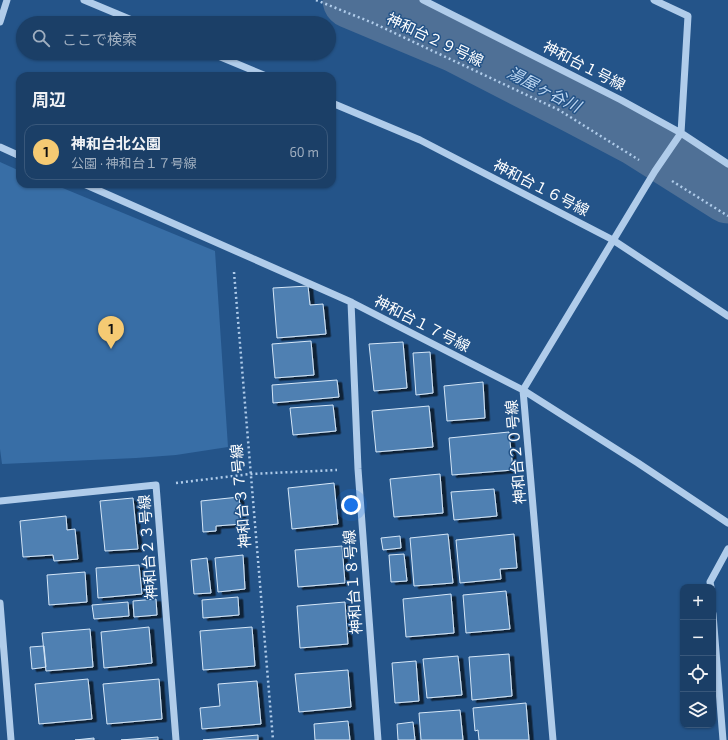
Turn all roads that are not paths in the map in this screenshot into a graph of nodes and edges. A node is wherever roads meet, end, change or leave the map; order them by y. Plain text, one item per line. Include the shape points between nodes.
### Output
1 (7, 0) edge
2 (84, 0) edge
3 (423, 0) edge
4 (654, 0) edge
5 (122, 16) edge
6 (0, 22) edge
7 (228, 60) edge
8 (256, 72) edge
9 (336, 105) edge
10 (681, 133) junction
11 (0, 147) edge
12 (16, 154) edge
13 (728, 164) edge
14 (93, 188) edge
15 (613, 240) junction
16 (350, 302) junction
17 (728, 316) edge
18 (523, 390) junction
19 (0, 501) edge
20 (728, 523) edge
21 (728, 548) edge
22 (710, 584) edge
23 (0, 603) edge
24 (713, 620) edge
25 (11, 740) edge
26 (176, 740) edge
27 (378, 740) edge
28 (553, 740) edge
29 (723, 740) edge

1 - 6 street
2 - 5 street
3 - 10 street, 神和台１号線
4 - 10 street via 688,16
7 - 8 street
9 - 15 street, 神和台１６号線 via 420,140
10 - 13 street, 神和台１号線
10 - 15 street, 神和台２０号線 via 655,170
11 - 12 street
14 - 16 street, 神和台１７号線
15 - 17 street, 神和台１６号線
15 - 18 street, 神和台２０号線
16 - 18 street, 神和台１７号線
16 - 27 street, 神和台１８号線 via 358,469
18 - 20 street, 神和台１７号線
18 - 28 street, 神和台２０号線
19 - 26 street, 神和台２３号線 via 156,485
21 - 22 street
23 - 25 street
24 - 29 street

